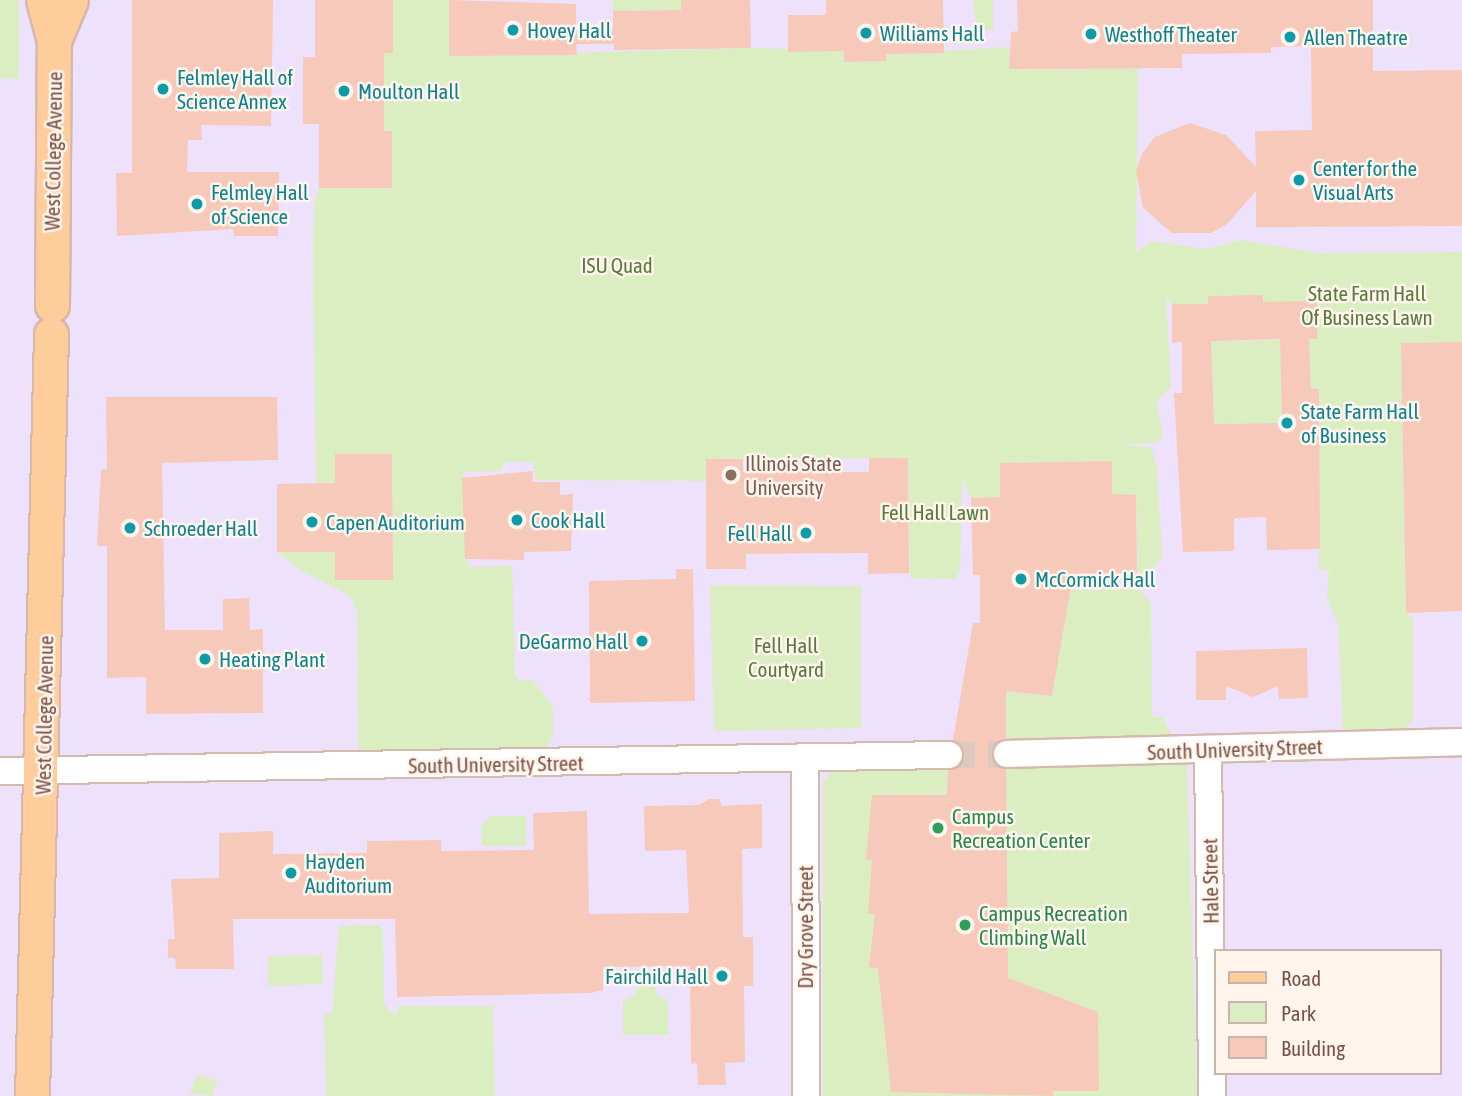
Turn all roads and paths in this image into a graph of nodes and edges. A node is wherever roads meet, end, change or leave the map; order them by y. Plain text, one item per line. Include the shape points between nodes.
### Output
1 (43, 0) edge
2 (71, 0) edge
3 (54, 41) junction
4 (1462, 742) edge
5 (1208, 751) junction
6 (1007, 754) tunnel mouth
7 (949, 755) tunnel mouth
8 (805, 757) junction
9 (44, 770) junction
10 (0, 771) edge
11 (32, 1096) edge
12 (806, 1096) edge
13 (1212, 1096) edge

1 - 3 main road
2 - 3 main road, West College Avenue
3 - 9 main road, West College Avenue
4 - 5 street, South University Street
5 - 6 street, South University Street
5 - 13 street, Hale Street
7 - 8 street, South University Street
8 - 9 street, South University Street
8 - 12 street, Dry Grove Street
9 - 10 street, South University Street
9 - 11 main road, West College Avenue

